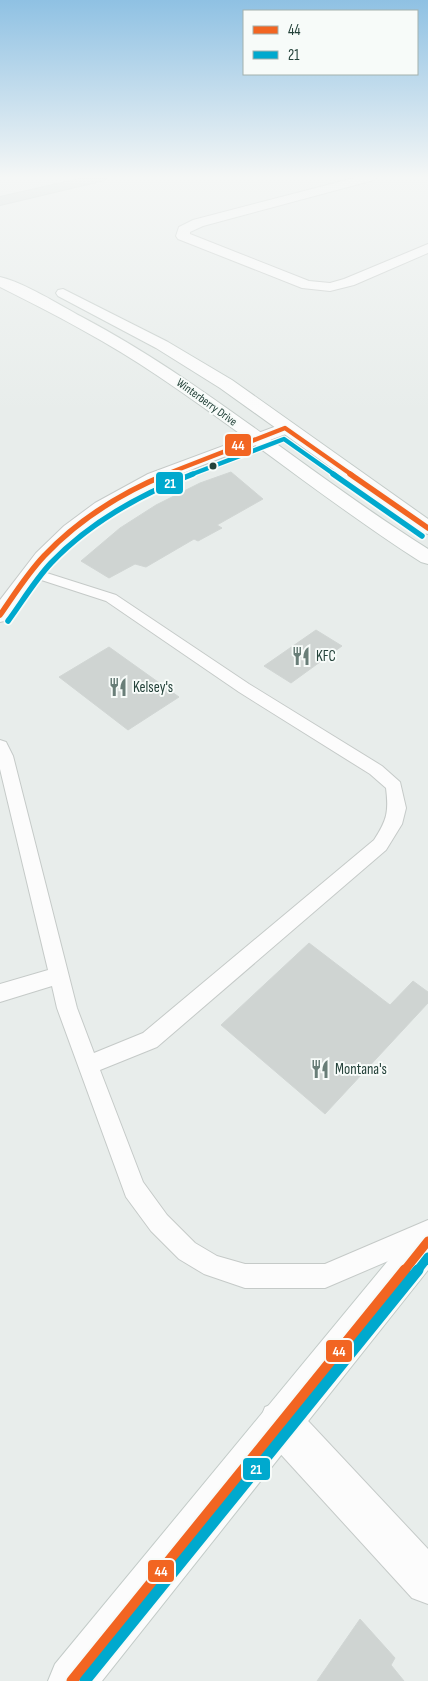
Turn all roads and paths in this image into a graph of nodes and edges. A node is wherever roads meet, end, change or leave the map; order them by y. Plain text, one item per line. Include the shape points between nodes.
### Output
1 (232, 255) edge
2 (411, 255) edge
3 (0, 265) edge
4 (27, 277) dead end
5 (0, 280) edge
6 (45, 285) dead end
7 (284, 428) junction
8 (255, 437) junction
9 (428, 528) edge
10 (428, 558) edge
11 (31, 572) junction
12 (0, 615) edge
13 (0, 746) edge
14 (60, 975) junction
15 (0, 992) edge
16 (88, 1065) junction
17 (428, 1232) edge
18 (428, 1241) edge
19 (280, 1422) junction
20 (428, 1582) edge
21 (72, 1681) edge

1 - 2 street via 307,285 330,287
3 - 4 street
5 - 8 street, Winterberry Drive via 157,368
6 - 7 street, Winterberry Drive via 162,345 226,384
7 - 8 street
7 - 9 street, Winterberry Drive
8 - 10 street, Winterberry Drive
8 - 11 street via 119,496 71,530
11 - 12 street
11 - 16 lane via 111,598 244,688 376,770 394,786 397,808 393,824 380,844 150,1040
13 - 14 lane
14 - 15 lane
14 - 16 lane via 67,1008
16 - 17 lane via 134,1189 159,1223 180,1244 212,1266 245,1276 325,1276
18 - 19 street
19 - 20 street
19 - 21 street

